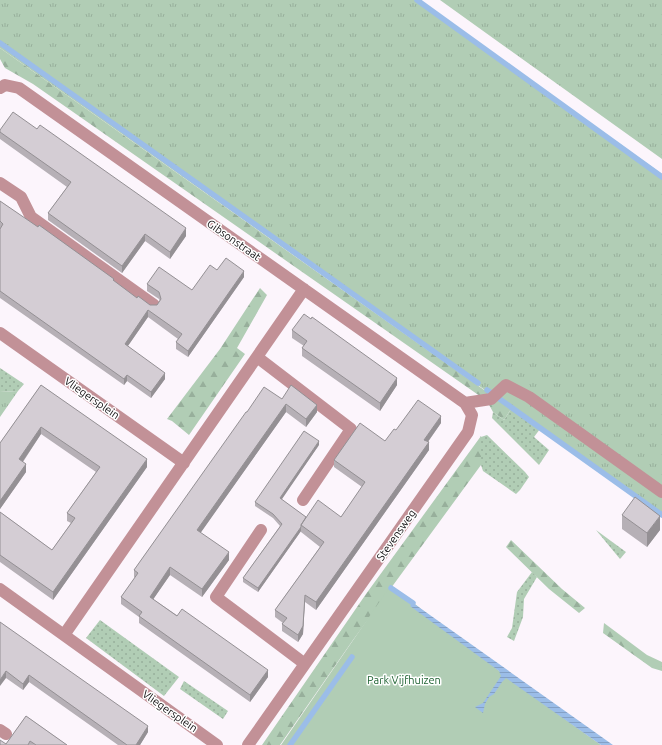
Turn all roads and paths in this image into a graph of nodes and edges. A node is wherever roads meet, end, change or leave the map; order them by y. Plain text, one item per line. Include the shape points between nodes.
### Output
1 (0, 88) edge
2 (0, 183) edge
3 (304, 289) junction
4 (154, 305) edge
5 (0, 333) edge
6 (257, 357) junction
7 (464, 403) junction
8 (184, 462) junction
9 (662, 492) edge
10 (303, 500) dead end
11 (261, 530) dead end
12 (0, 589) edge
13 (64, 636) junction
14 (305, 664) junction
15 (217, 745) edge
16 (248, 745) edge

1 - 3 street, Gibsonstraat via 5,85 19,88
2 - 4 street via 21,197 31,217
3 - 6 street
3 - 7 street, Gibsonstraat
5 - 8 street, Vliegersplein
6 - 8 street
6 - 10 street via 351,428
7 - 9 street via 491,399 506,385 529,397
7 - 14 street, Stevensweg via 472,415 468,432
8 - 13 street
11 - 14 street via 216,596
12 - 13 street, Vliegersplein
13 - 15 street, Vliegersplein
14 - 16 street, Stevensweg

